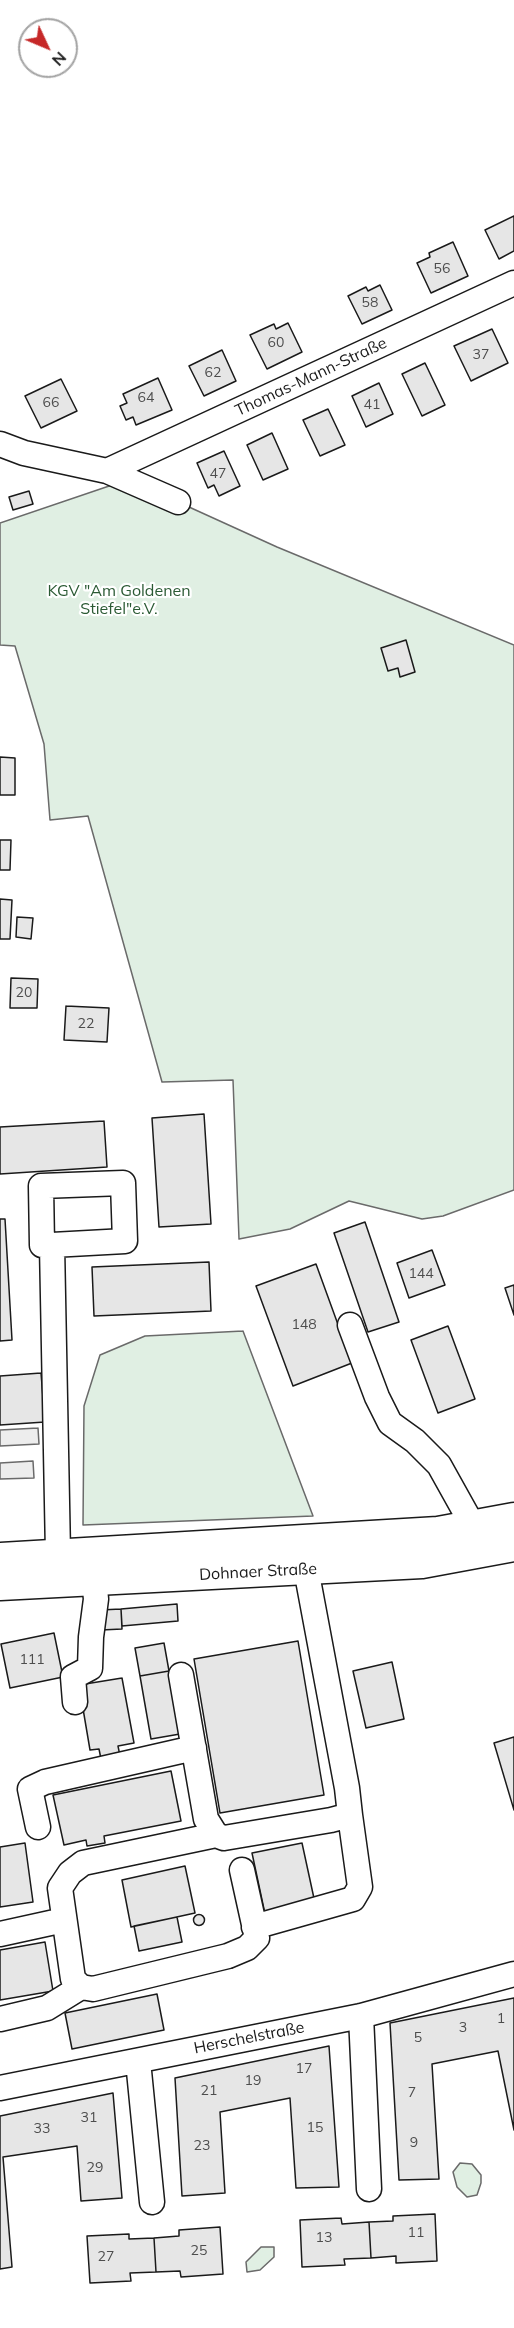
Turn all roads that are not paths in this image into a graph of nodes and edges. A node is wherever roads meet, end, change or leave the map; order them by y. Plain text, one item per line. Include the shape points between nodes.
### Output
1 (514, 284) edge
2 (0, 444) edge
3 (107, 471) junction
4 (178, 502) dead end
5 (52, 1245) dead end
6 (350, 1325) dead end
7 (514, 1518) edge
8 (473, 1526) junction
9 (514, 1546) edge
10 (58, 1554) junction
11 (0, 1558) edge
12 (306, 1569) junction
13 (94, 1580) junction
14 (0, 1585) edge
15 (181, 1675) dead end
16 (75, 1702) dead end
17 (194, 1748) junction
18 (350, 1815) junction
19 (38, 1827) dead end
20 (216, 1835) junction
21 (242, 1870) dead end
22 (64, 1920) junction
23 (254, 1927) junction
24 (0, 1934) edge
25 (514, 1974) edge
26 (81, 1987) junction
27 (361, 2016) junction
28 (0, 2019) edge
29 (138, 2061) junction
30 (0, 2088) edge
31 (369, 2189) dead end
32 (152, 2202) dead end

1 - 3 street, Thomas-Mann-Straße
2 - 3 street
3 - 4 street
5 - 10 street
6 - 8 street via 376,1397 390,1423 439,1465
7 - 8 main road, Dohnaer Straße
8 - 10 main road, Dohnaer Straße via 438,1532
9 - 12 main road, Dohnaer Straße via 422,1563
10 - 11 main road, Dohnaer Straße
12 - 13 main road, Dohnaer Straße
12 - 18 street
13 - 14 main road, Dohnaer Straße
13 - 16 street via 90,1668 73,1677
15 - 17 street
17 - 19 street via 45,1782 30,1789
17 - 20 street via 206,1819
18 - 20 street via 224,1838
18 - 23 street via 360,1887 353,1899
20 - 22 street via 83,1863 60,1888
21 - 23 street
22 - 24 street
22 - 26 street via 73,1979
23 - 26 street via 257,1938 247,1948 228,1956 93,1989
25 - 27 street, Herschelstraße
26 - 28 street via 47,2008
27 - 29 street, Herschelstraße
27 - 31 street
29 - 30 street, Herschelstraße
29 - 32 street

